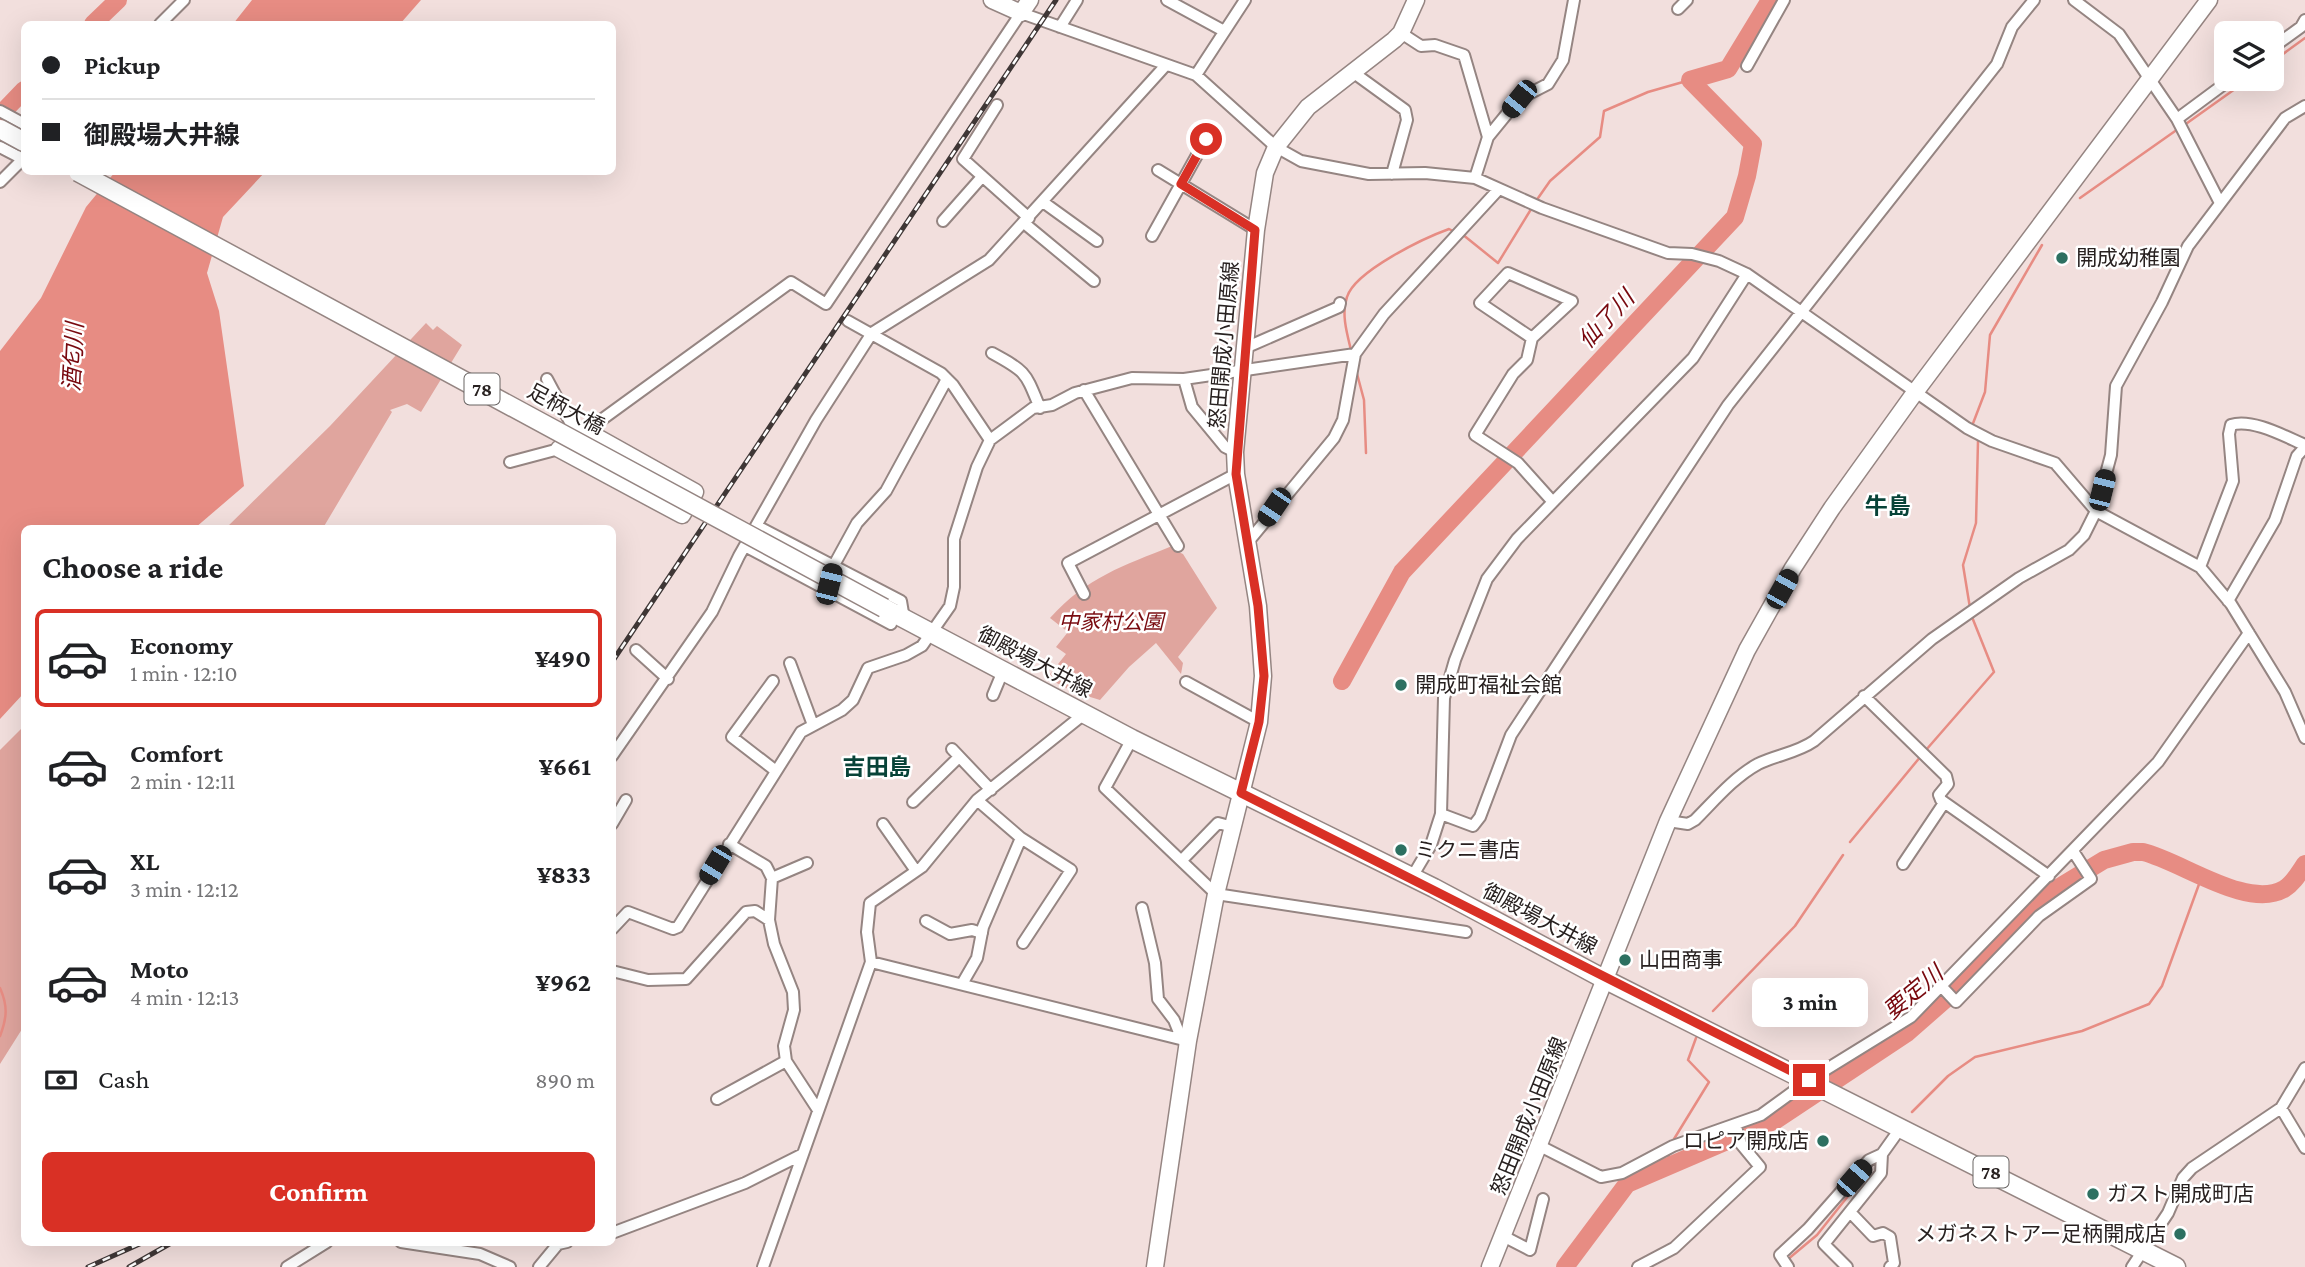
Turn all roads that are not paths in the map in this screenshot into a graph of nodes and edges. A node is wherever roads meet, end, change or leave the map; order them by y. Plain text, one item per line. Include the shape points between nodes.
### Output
1 (184, 0) edge
2 (992, 0) edge
3 (1077, 0) edge
4 (1167, 0) edge
5 (1245, 0) edge
6 (1416, 0) edge
7 (1574, 0) edge
8 (1687, 0) edge
9 (1784, 0) edge
10 (2034, 0) edge
11 (2074, 0) edge
12 (2203, 2) edge
13 (1026, 6) edge
14 (1678, 9) dead end
15 (2305, 20) edge
16 (163, 21) edge
17 (1060, 27) junction
18 (1224, 31) junction
19 (1401, 33) junction
20 (2284, 39) edge
21 (1166, 65) junction
22 (1747, 66) dead end
23 (1354, 73) junction
24 (1196, 75) junction
25 (2149, 78) junction
26 (2215, 91) edge
27 (997, 105) dead end
28 (2305, 106) edge
29 (2, 118) edge
30 (2177, 119) junction
31 (21, 123) edge
32 (1488, 137) junction
33 (21, 139) edge
34 (1206, 139) dead end
35 (0, 147) edge
36 (1276, 147) junction
37 (21, 158) edge
38 (21, 161) edge
39 (1158, 170) dead end
40 (1392, 174) junction
41 (84, 175) edge
42 (981, 178) junction
43 (1475, 178) junction
44 (0, 182) edge
45 (1181, 184) junction
46 (1498, 190) junction
47 (1043, 202) junction
48 (2220, 203) junction
49 (1026, 220) junction
50 (943, 221) dead end
51 (1255, 230) junction
52 (1152, 236) dead end
53 (1097, 242) dead end
54 (1747, 274) junction
55 (1094, 281) dead end
56 (1340, 303) dead end
57 (1801, 312) junction
58 (849, 321) dead end
59 (872, 332) junction
60 (1532, 338) junction
61 (1245, 348) junction
62 (992, 354) dead end
63 (1355, 354) junction
64 (1242, 373) junction
65 (547, 379) dead end
66 (947, 379) junction
67 (1184, 379) junction
68 (1084, 390) junction
69 (1916, 391) junction
70 (1040, 408) junction
71 (571, 424) junction
72 (586, 431) junction
73 (990, 440) junction
74 (2305, 446) edge
75 (559, 449) junction
76 (1236, 452) junction
77 (510, 462) dead end
78 (1236, 474) junction
79 (689, 502) junction
80 (1553, 502) junction
81 (2096, 512) junction
82 (1160, 515) junction
83 (757, 526) junction
84 (1248, 542) junction
85 (1178, 545) dead end
86 (745, 546) junction
87 (834, 565) junction
88 (2200, 567) junction
89 (827, 591) junction
90 (1084, 594) dead end
91 (2228, 601) junction
92 (893, 617) junction
93 (2249, 633) junction
94 (930, 634) junction
95 (636, 650) dead end
96 (790, 663) dead end
97 (1003, 671) junction
98 (668, 679) junction
99 (773, 681) dead end
100 (1186, 682) dead end
101 (993, 695) dead end
102 (1864, 696) junction
103 (1084, 714) junction
104 (1259, 722) junction
105 (813, 725) junction
106 (2305, 738) edge
107 (1132, 739) junction
108 (616, 750) edge
109 (776, 771) junction
110 (990, 789) junction
111 (1241, 793) junction
112 (626, 800) dead end
113 (977, 800) junction
114 (913, 802) dead end
115 (1944, 803) junction
116 (1441, 814) junction
117 (616, 817) edge
118 (1668, 821) junction
119 (883, 824) dead end
120 (1233, 827) junction
121 (1021, 838) junction
122 (729, 844) junction
123 (2073, 851) junction
124 (1182, 860) junction
125 (807, 863) dead end
126 (1903, 864) dead end
127 (916, 871) junction
128 (2049, 876) junction
129 (1412, 877) junction
130 (772, 878) junction
131 (1216, 894) junction
132 (1142, 908) dead end
133 (769, 920) junction
134 (926, 921) dead end
135 (616, 925) edge
136 (1466, 932) dead end
137 (982, 933) junction
138 (1023, 943) dead end
139 (871, 962) junction
140 (616, 972) edge
141 (1606, 980) junction
142 (962, 984) junction
143 (1943, 988) junction
144 (1185, 1040) junction
145 (786, 1061) junction
146 (2305, 1068) edge
147 (1812, 1081) junction
148 (717, 1099) dead end
149 (2281, 1108) junction
150 (818, 1110) junction
151 (1902, 1126) junction
152 (1736, 1129) junction
153 (1540, 1146) junction
154 (2305, 1148) edge
155 (803, 1154) junction
156 (1882, 1154) junction
157 (1543, 1199) dead end
158 (1850, 1212) junction
159 (616, 1231) edge
160 (1503, 1237) junction
161 (321, 1246) edge
162 (427, 1246) edge
163 (556, 1246) edge
164 (2144, 1251) junction
165 (287, 1267) edge
166 (510, 1267) edge
167 (539, 1267) edge
168 (763, 1267) edge
169 (1155, 1267) edge
170 (1490, 1267) edge
171 (1638, 1267) edge
172 (1787, 1267) edge
173 (1847, 1267) edge
174 (1890, 1267) edge
175 (2132, 1267) edge
176 (2176, 1267) edge

1 - 16 street
2 - 13 street
3 - 17 street
4 - 18 street
5 - 18 street
6 - 19 street, 怒田開成小田原線
7 - 32 street via 1563,60 1548,84 1519,99
8 - 14 street
9 - 22 street
10 - 57 street via 2012,27 1997,64
11 - 25 street via 2119,34
12 - 25 street, 怒田開成小田原線
13 - 17 street
13 - 72 street via 829,306 791,282
15 - 20 street
17 - 21 street
18 - 24 street
19 - 23 street, 怒田開成小田原線
19 - 32 street via 1421,46 1435,45 1464,55
21 - 24 street
21 - 47 street
23 - 36 street, 怒田開成小田原線 via 1308,107
23 - 40 street via 1405,110 1407,120
24 - 36 street
25 - 30 street
25 - 69 street, 怒田開成小田原線
26 - 30 street
27 - 42 street via 963,159
28 - 48 street via 2285,118
29 - 31 street
29 - 33 main road, bridge
30 - 48 street
32 - 43 street
34 - 45 street
35 - 37 street
36 - 40 street via 1330,168
36 - 51 street, 怒田開成小田原線 via 1265,173
38 - 44 street
39 - 45 street
40 - 43 street
41 - 79 main road, 足柄大橋 / 78, bridge
42 - 49 street
42 - 50 street
43 - 46 street
45 - 51 street
45 - 52 street
46 - 54 street via 1668,253 1719,261
46 - 63 street via 1384,314
47 - 49 street
47 - 53 street
48 - 81 street via 2188,246 2116,386 2110,454
49 - 55 street
49 - 59 street via 973,272
51 - 61 street, 怒田開成小田原線
54 - 57 street
54 - 80 street via 1693,358
56 - 61 street
57 - 69 street
57 - 116 street via 1728,405 1511,735 1473,827
58 - 59 street
59 - 66 street
59 - 83 street
60 - 60 street via 1480,303 1508,273 1572,302
60 - 80 street via 1527,360 1513,374 1475,435 1518,463
61 - 64 street, 怒田開成小田原線
62 - 70 street via 1023,370
63 - 64 street
63 - 84 street via 1343,420 1334,438
64 - 67 street
64 - 76 street, 怒田開成小田原線
65 - 71 street
66 - 73 street
66 - 87 street via 886,491 857,523
67 - 68 street via 1132,378
67 - 76 street via 1192,407 1225,447
68 - 70 street
68 - 82 street
69 - 81 street via 1981,436 2055,463
69 - 118 street, 怒田開成小田原線 via 1793,568 1747,650
70 - 73 street via 1033,408
71 - 72 street
71 - 75 street
72 - 79 street via 695,492
73 - 94 street via 954,539 950,606
74 - 88 street via 2276,433 2231,425 2233,481
74 - 91 street via 2297,456 2275,520
75 - 77 street
75 - 79 street via 682,515
76 - 78 street, 怒田開成小田原線
78 - 82 street
78 - 84 street, 怒田開成小田原線
79 - 92 main road, 足柄大橋 / 78, bridge
80 - 116 street via 1487,579 1455,660 1441,725
81 - 88 street
81 - 102 street via 2084,535 2069,550 2019,578 1931,639
82 - 85 street
82 - 90 street via 1068,563
83 - 86 street
83 - 87 street
84 - 104 street, 怒田開成小田原線 via 1264,676
86 - 89 street
86 - 98 street via 712,612
87 - 89 street
87 - 92 street via 901,601
88 - 91 street
89 - 92 street
91 - 93 street
92 - 94 main road, 御殿場大井線 / 78
93 - 106 street via 2286,692
93 - 123 street via 2158,762
94 - 97 main road, 御殿場大井線 / 78
94 - 105 street via 922,646 906,655 868,668 853,700
95 - 98 street
96 - 105 street
97 - 101 street
97 - 103 main road, 御殿場大井線 / 78
98 - 108 street
99 - 109 street via 732,737
100 - 104 street
102 - 115 street via 1948,780 1938,797
102 - 118 street via 1801,750 1754,766 1695,820 1688,824
103 - 107 main road, 御殿場大井線 / 78
103 - 110 street
104 - 111 street, 怒田開成小田原線
105 - 109 street via 801,732
107 - 111 main road, 御殿場大井線 / 78
107 - 124 street via 1105,788
109 - 122 street
110 - 113 street
110 - 114 street via 956,753
111 - 120 street, 怒田開成小田原線
111 - 129 main road, 御殿場大井線 / 78
112 - 117 street
113 - 121 street
113 - 127 street
115 - 126 street
115 - 128 street
116 - 129 street via 1431,845
118 - 141 street, 怒田開成小田原線
119 - 127 street
120 - 124 street via 1218,823
120 - 131 street, 怒田開成小田原線
121 - 137 street
121 - 138 street via 1071,870
122 - 130 street via 766,866
122 - 135 street via 678,927 628,912
123 - 128 street
123 - 143 street via 2091,879 2039,916 1956,1002
124 - 131 street
125 - 130 street
127 - 139 street via 870,903
128 - 143 street
129 - 141 main road, 御殿場大井線 / 78
130 - 133 street
131 - 136 street
131 - 144 street, 怒田開成小田原線
132 - 144 street via 1158,999
133 - 140 street via 755,911 746,912 686,979 648,980
133 - 145 street via 793,992 794,1010 783,1046
134 - 137 street via 950,934
137 - 142 street via 977,958
139 - 142 street
139 - 150 street
141 - 147 main road, 御殿場大井線 / 78
141 - 153 street, 怒田開成小田原線
142 - 144 street
143 - 147 street via 1911,1017
144 - 169 street, 怒田開成小田原線
145 - 148 street
145 - 150 street
146 - 149 street
147 - 151 main road, 御殿場大井線 / 78
147 - 152 street
149 - 154 street
149 - 164 street via 2192,1168
150 - 155 street
151 - 156 street
151 - 164 main road, 御殿場大井線 / 78
152 - 153 street via 1673,1146 1622,1173 1601,1177
152 - 171 street via 1741,1144 1760,1167 1674,1248
153 - 160 street, 怒田開成小田原線
155 - 159 street via 745,1183
155 - 168 street
156 - 158 street via 1881,1173
156 - 172 street via 1869,1160 1780,1255
157 - 160 street via 1530,1250
158 - 173 street via 1824,1244
158 - 174 street via 1873,1236 1883,1233 1890,1237 1894,1263
160 - 170 street, 怒田開成小田原線
161 - 165 street
162 - 166 street via 480,1254
163 - 167 street
164 - 175 street
164 - 176 main road, 御殿場大井線 / 78

